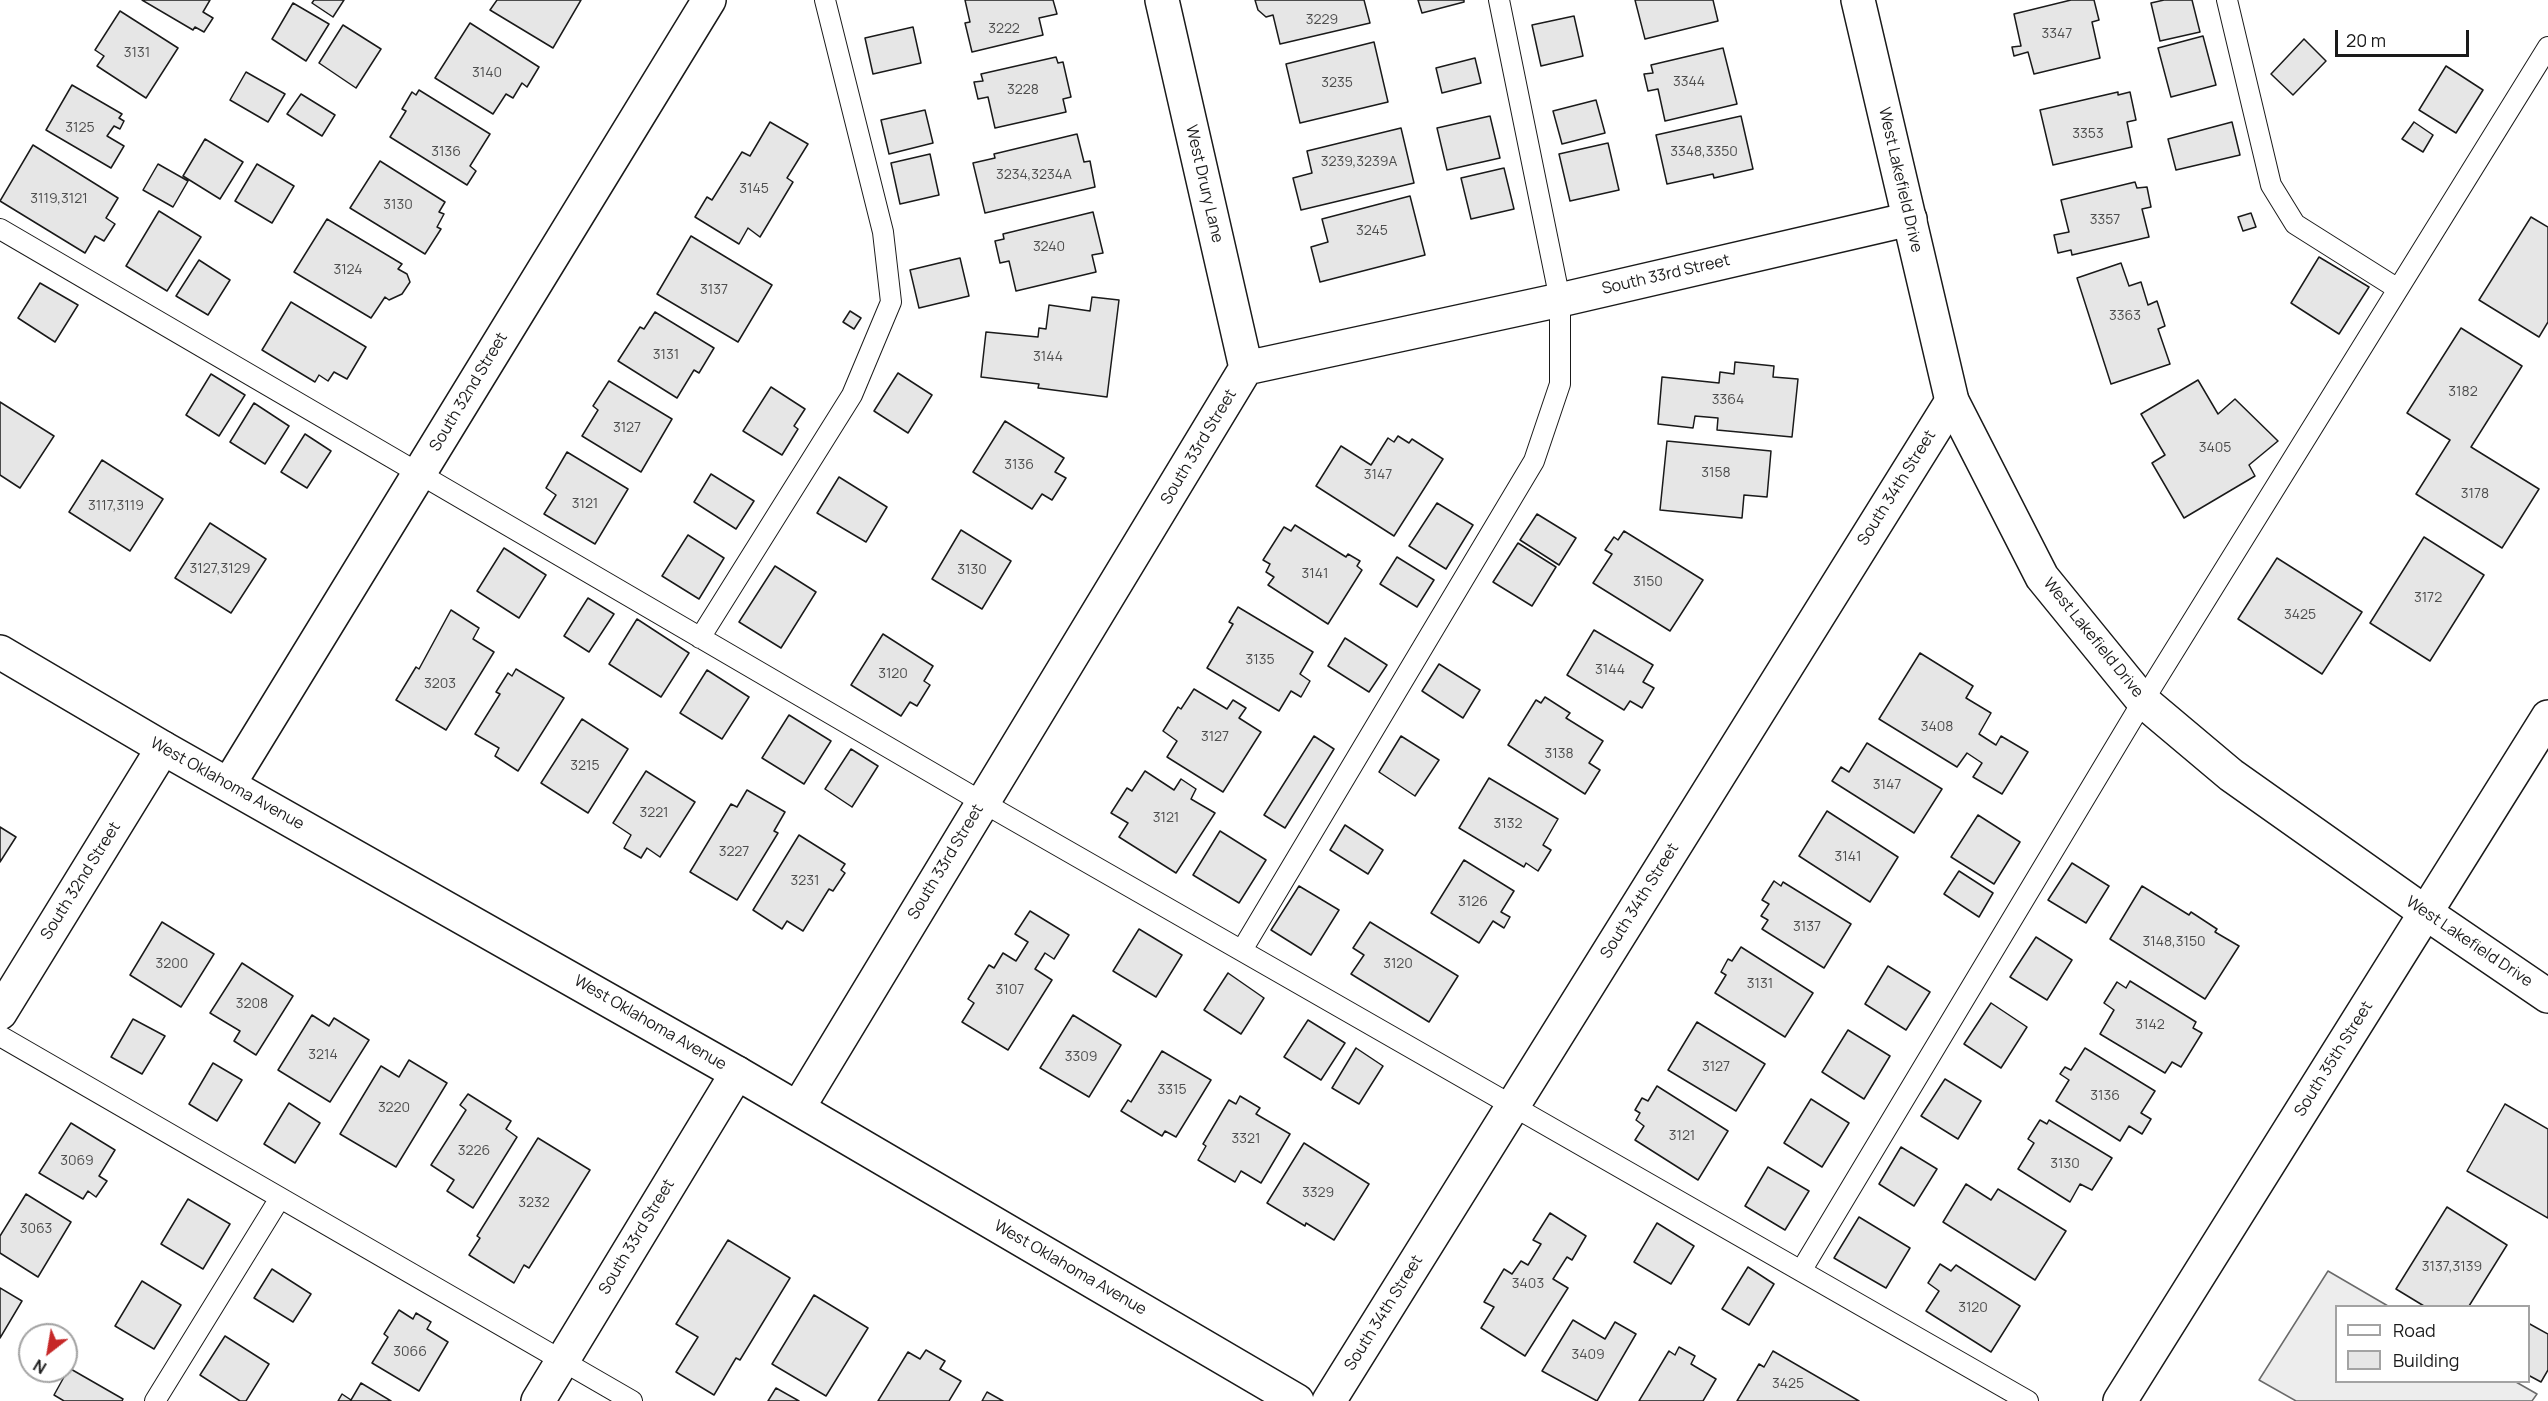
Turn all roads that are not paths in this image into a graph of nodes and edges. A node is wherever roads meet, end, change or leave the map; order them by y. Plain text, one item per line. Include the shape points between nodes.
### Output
1 (709, 0) edge
2 (825, 0) edge
3 (1162, 0) edge
4 (1499, 0) edge
5 (1858, 0) edge
6 (2227, 0) edge
7 (2548, 47) edge
8 (1910, 219) junction
9 (0, 229) edge
10 (2397, 289) junction
11 (1560, 300) junction
12 (1246, 368) junction
13 (1952, 401) junction
14 (419, 473) junction
15 (700, 638) junction
16 (0, 652) edge
17 (2143, 701) junction
18 (2548, 717) edge
19 (163, 748) junction
20 (229, 784) junction
21 (982, 802) junction
22 (2426, 913) junction
23 (1242, 951) junction
24 (2548, 996) edge
25 (0, 1013) edge
26 (0, 1036) edge
27 (737, 1073) junction
28 (1512, 1107) junction
29 (798, 1108) junction
30 (280, 1198) junction
31 (1801, 1271) junction
32 (562, 1361) junction
33 (155, 1401) edge
34 (538, 1401) edge
35 (632, 1401) edge
36 (1297, 1401) edge
37 (1329, 1401) edge
38 (2028, 1401) edge
39 (2120, 1401) edge

1 - 14 street, South 32nd Street
2 - 15 lane via 883,232 891,302 852,395
3 - 12 street, West Drury Lane
4 - 11 lane
5 - 8 street, West Lakefield Drive
6 - 10 lane via 2271,185 2295,224
7 - 10 lane
8 - 11 street, South 33rd Street
8 - 13 street, West Lakefield Drive
9 - 14 lane
10 - 17 lane
11 - 12 street, South 33rd Street
11 - 23 lane via 1560,384 1534,461
12 - 21 street, South 33rd Street
13 - 17 street, West Lakefield Drive via 2042,577
13 - 28 street, South 34th Street
14 - 15 lane
14 - 20 street, South 32nd Street
15 - 21 lane
16 - 19 street, West Oklahoma Avenue
17 - 22 street, West Lakefield Drive via 2231,775
17 - 31 lane
18 - 22 street, South 35th Street
19 - 20 street, West Oklahoma Avenue
19 - 25 street, South 32nd Street
20 - 27 street, West Oklahoma Avenue
21 - 23 lane
21 - 29 street, South 33rd Street
22 - 24 street, West Lakefield Drive
22 - 39 street, South 35th Street
23 - 28 lane
26 - 30 lane
27 - 29 street, West Oklahoma Avenue
27 - 32 street, South 33rd Street
28 - 31 lane
28 - 37 street, South 34th Street
29 - 36 street, West Oklahoma Avenue
30 - 32 lane
30 - 33 lane
31 - 38 lane
32 - 34 street, South 33rd Street
32 - 35 lane

